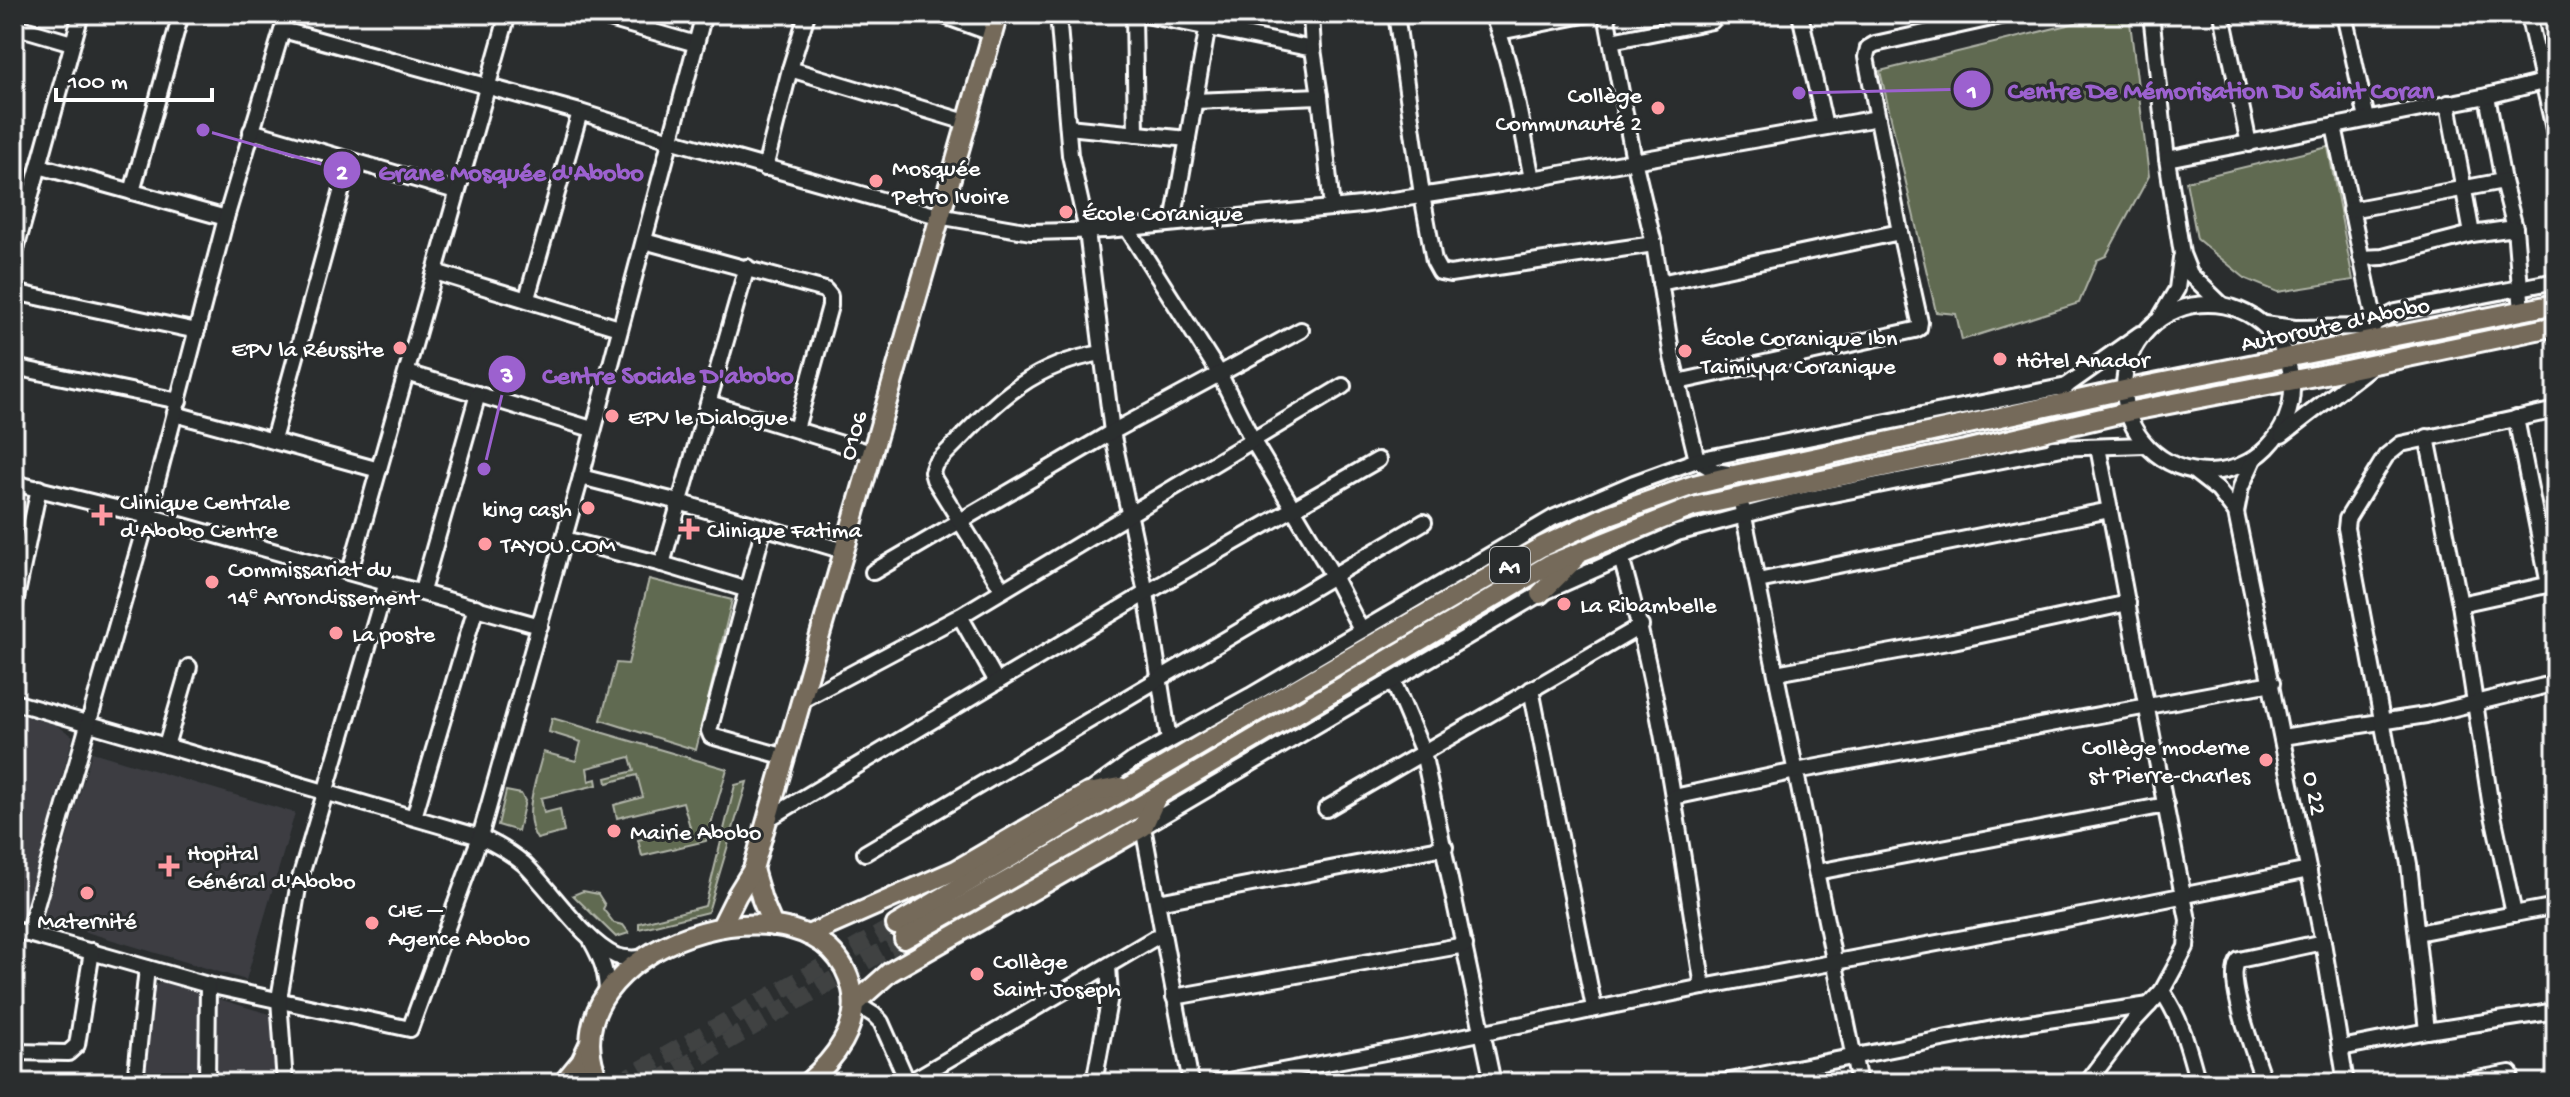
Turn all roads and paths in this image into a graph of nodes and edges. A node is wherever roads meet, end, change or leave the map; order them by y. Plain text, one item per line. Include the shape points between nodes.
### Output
1 (81, 14) edge
2 (181, 14) edge
3 (287, 14) edge
4 (508, 14) edge
5 (704, 14) edge
6 (807, 14) edge
7 (939, 14) edge
8 (998, 14) edge
9 (1058, 14) edge
10 (1134, 14) edge
11 (1141, 14) edge
12 (1311, 14) edge
13 (1396, 14) edge
14 (1492, 14) edge
15 (1589, 14) edge
16 (1606, 14) edge
17 (1800, 14) edge
18 (2010, 14) edge
19 (2151, 14) edge
20 (2222, 14) edge
21 (2344, 14) edge
22 (2528, 14) edge
23 (600, 15) edge
24 (1208, 21) edge
25 (1712, 21) dead end
26 (14, 26) edge
27 (283, 30) junction
28 (1499, 32) junction
29 (994, 34) junction
30 (1611, 41) junction
31 (72, 43) junction
32 (696, 44) junction
33 (1313, 49) junction
34 (790, 69) junction
35 (2543, 82) junction
36 (487, 86) junction
37 (1320, 96) junction
38 (2487, 96) junction
39 (1194, 101) junction
40 (2448, 103) junction
41 (580, 112) junction
42 (1878, 118) junction
43 (2367, 119) junction
44 (966, 122) junction
45 (2334, 126) junction
46 (1068, 127) junction
47 (1825, 127) junction
48 (251, 131) junction
49 (1136, 134) junction
50 (2556, 138) edge
51 (1188, 139) junction
52 (670, 140) junction
53 (2249, 144) junction
54 (2167, 159) junction
55 (350, 160) junction
56 (1634, 160) junction
57 (39, 166) junction
58 (765, 168) junction
59 (1532, 179) junction
60 (2503, 181) junction
61 (2464, 187) junction
62 (456, 191) junction
63 (132, 192) junction
64 (1422, 195) junction
65 (1332, 208) junction
66 (2350, 210) junction
67 (938, 216) junction
68 (226, 218) junction
69 (1173, 222) junction
70 (1127, 228) junction
71 (2515, 228) junction
72 (1087, 231) junction
73 (1900, 232) junction
74 (2472, 234) junction
75 (644, 241) junction
76 (1654, 244) junction
77 (2182, 254) junction
78 (14, 256) edge
79 (2361, 258) junction
80 (747, 267) junction
81 (435, 272) junction
82 (2556, 281) edge
83 (1660, 283) junction
84 (2521, 288) junction
85 (14, 292) edge
86 (527, 298) junction
87 (2222, 304) junction
88 (2556, 304) edge
89 (2522, 311) junction
90 (2264, 324) junction
91 (2153, 325) junction
92 (2374, 325) junction
93 (2556, 326) edge
94 (619, 328) junction
95 (2425, 329) junction
96 (1301, 330) dead end
97 (197, 331) junction
98 (1102, 353) junction
99 (2288, 358) junction
100 (2373, 365) junction
101 (14, 367) edge
102 (407, 373) junction
103 (1219, 373) junction
104 (2293, 380) junction
105 (1678, 382) junction
106 (1343, 386) dead end
107 (2067, 386) junction
108 (2124, 390) junction
109 (478, 394) junction
110 (709, 403) junction
111 (177, 408) junction
112 (2556, 410) edge
113 (2127, 412) junction
114 (2002, 418) junction
115 (2516, 418) junction
116 (592, 429) junction
117 (796, 429) junction
118 (1112, 432) junction
119 (2427, 437) junction
120 (273, 440) junction
121 (2276, 440) junction
122 (1253, 441) junction
123 (2145, 445) junction
124 (2098, 447) junction
125 (2062, 448) junction
126 (1965, 450) junction
127 (871, 453) junction
128 (1378, 460) dead end
129 (1697, 460) junction
130 (2253, 461) junction
131 (379, 470) junction
132 (2196, 473) junction
133 (1739, 474) junction
134 (581, 477) junction
135 (14, 483) edge
136 (39, 488) junction
137 (679, 502) junction
138 (1741, 505) junction
139 (1293, 508) junction
140 (2110, 510) junction
141 (2236, 513) junction
142 (1130, 515) junction
143 (148, 516) junction
144 (1424, 522) dead end
145 (960, 523) junction
146 (764, 527) junction
147 (564, 539) junction
148 (1587, 549) junction
149 (844, 551) junction
150 (1621, 558) junction
151 (662, 564) junction
152 (350, 571) junction
153 (873, 572) dead end
154 (1332, 574) junction
155 (1758, 581) junction
156 (387, 582) junction
157 (2552, 584) edge
158 (745, 589) junction
159 (1002, 589) junction
160 (422, 591) junction
161 (1146, 593) junction
162 (1540, 594) junction
163 (2128, 603) junction
164 (2460, 604) junction
165 (476, 607) junction
166 (14, 608) edge
167 (960, 616) junction
168 (540, 626) junction
169 (1641, 626) junction
170 (1361, 630) junction
171 (189, 667) dead end
172 (1776, 673) junction
173 (1158, 679) junction
174 (1393, 681) junction
175 (997, 682) junction
176 (2272, 683) junction
177 (2556, 683) edge
178 (1531, 689) junction
179 (802, 700) junction
180 (14, 702) edge
181 (2475, 702) junction
182 (2145, 705) junction
183 (2381, 722) junction
184 (89, 723) junction
185 (2282, 737) junction
186 (1169, 740) junction
187 (166, 746) junction
188 (1423, 752) junction
189 (786, 757) junction
190 (1796, 771) junction
191 (1131, 785) junction
192 (326, 792) junction
193 (1088, 793) junction
194 (1157, 796) junction
195 (1674, 797) junction
196 (2166, 805) junction
197 (1326, 809) dead end
198 (414, 817) junction
199 (768, 819) junction
200 (1143, 827) junction
201 (480, 837) junction
202 (1445, 847) junction
203 (865, 853) dead end
204 (753, 869) junction
205 (2309, 870) junction
206 (1817, 872) junction
207 (2183, 896) junction
208 (1158, 902) junction
209 (2556, 906) edge
210 (2514, 914) junction
211 (773, 926) junction
212 (721, 927) junction
213 (21, 932) edge
214 (1163, 933) junction
215 (2417, 933) junction
216 (588, 934) junction
217 (808, 935) junction
218 (2323, 942) junction
219 (1465, 945) junction
220 (92, 951) junction
221 (641, 958) junction
222 (1835, 962) junction
223 (1108, 966) junction
224 (147, 968) junction
225 (208, 985) junction
226 (1703, 987) junction
227 (2162, 991) junction
228 (607, 994) junction
229 (1174, 997) junction
230 (279, 999) junction
231 (855, 1003) junction
232 (2149, 1005) junction
233 (1594, 1008) junction
234 (2556, 1011) edge
235 (2427, 1031) junction
236 (1484, 1032) junction
237 (589, 1044) junction
238 (2341, 1048) junction
239 (14, 1052) edge
240 (1854, 1058) junction
241 (2510, 1073) dead end
242 (1769, 1078) edge
243 (135, 1083) edge
244 (207, 1083) edge
245 (285, 1083) edge
246 (563, 1083) edge
247 (600, 1083) edge
248 (807, 1083) edge
249 (908, 1083) edge
250 (1094, 1083) edge
251 (1191, 1083) edge
252 (1218, 1083) edge
253 (1493, 1083) edge
254 (1720, 1083) edge
255 (1859, 1083) edge
256 (2087, 1083) edge
257 (2198, 1083) edge
258 (2264, 1083) edge
259 (2346, 1083) edge
260 (2455, 1083) edge

1 - 31 street
2 - 63 street
3 - 27 street
4 - 36 street
5 - 32 street
6 - 34 street
7 - 29 street
8 - 29 main road, O106
9 - 46 street
10 - 49 street
11 - 24 street
12 - 33 street
13 - 64 street
14 - 28 street
15 - 28 street
16 - 30 street
17 - 47 street
18 - 42 street via 1868,48
19 - 54 street
20 - 53 street
21 - 43 street
22 - 35 street
23 - 32 street
24 - 33 street
24 - 39 street
25 - 30 street
26 - 31 street
27 - 36 street
27 - 48 street
28 - 59 street
29 - 44 main road, O106
30 - 56 street
31 - 57 street
32 - 52 street
33 - 37 street
34 - 44 street
34 - 58 street
35 - 38 street
35 - 50 street
36 - 41 street
36 - 62 street
37 - 39 street
37 - 65 street
38 - 40 street
38 - 60 street
39 - 51 street
40 - 43 street
40 - 61 street
41 - 52 street
41 - 86 street
42 - 47 street
42 - 73 street
43 - 45 street
44 - 67 main road, O106
45 - 53 street
45 - 66 street
46 - 49 street
46 - 72 street
47 - 56 street
48 - 55 street
48 - 68 street
49 - 51 street
51 - 69 street
52 - 58 street
52 - 75 street
53 - 54 street
54 - 77 street
55 - 62 street
55 - 120 street
56 - 59 street
56 - 76 street
57 - 63 street
57 - 78 street
58 - 67 street
59 - 64 street
60 - 61 street
60 - 71 street
61 - 66 street
61 - 74 street
62 - 81 street
63 - 68 street
64 - 65 street
64 - 76 street via 1440,272
65 - 69 street
66 - 79 street
67 - 72 street via 1031,232
67 - 127 main road, O106
68 - 97 street
69 - 70 street
70 - 72 street
70 - 103 street
71 - 74 street
71 - 84 street
72 - 98 street
73 - 83 street
73 - 105 street via 1919,328
74 - 79 street
75 - 80 street
75 - 94 street
76 - 83 street
77 - 87 street via 2190,274
77 - 91 street via 2177,289
79 - 92 street
80 - 110 street
80 - 117 street via 825,290 830,296
81 - 86 street
81 - 102 street
82 - 84 street
83 - 105 street
84 - 89 street
84 - 92 street via 2396,312
85 - 97 street
86 - 94 street
87 - 90 street
87 - 91 street via 2188,306
88 - 89 main road, Autoroute d'Abobo
89 - 95 main road, Autoroute d'Abobo
90 - 92 street
90 - 99 street
91 - 107 street
91 - 108 street via 2130,357
92 - 95 main road
93 - 100 main road, Autoroute d'Abobo
94 - 116 street
95 - 99 main road, Autoroute d'Abobo
96 - 103 street
97 - 111 street
98 - 118 street
98 - 145 street via 1036,373 935,464 934,479
99 - 104 street
99 - 108 main road, Autoroute d'Abobo
100 - 104 main road, Autoroute d'Abobo
100 - 121 street
101 - 111 street
102 - 109 street
102 - 131 street
103 - 118 street
103 - 122 street
104 - 113 main road, Autoroute d'Abobo
104 - 121 street via 2292,401
105 - 129 street
106 - 122 street
107 - 114 street
107 - 129 street
108 - 113 street
108 - 114 main road, A1
109 - 116 street
109 - 160 street
110 - 117 street
110 - 137 street
111 - 120 street
111 - 143 street
112 - 115 street
113 - 123 street
113 - 126 main road, A1
114 - 133 main road, A1
115 - 119 street
115 - 157 street
116 - 134 street
117 - 127 street
118 - 142 street
118 - 145 street
119 - 164 street
119 - 183 street via 2401,444 2386,456 2347,519
120 - 131 street
121 - 130 street
122 - 139 street
122 - 142 street
123 - 124 street
123 - 132 street via 2160,458
124 - 125 street
124 - 140 street
125 - 126 street
125 - 138 street
126 - 138 main road, A1
127 - 149 main road, O106
128 - 139 street
129 - 133 street via 1715,471
129 - 170 street via 1553,518
130 - 132 street via 2225,472
130 - 141 street
131 - 152 street
132 - 141 street
133 - 191 main road, A1 via 1609,515 1541,547
134 - 137 street
134 - 147 street
135 - 136 street
136 - 143 street
136 - 166 street
137 - 146 street
137 - 151 street
138 - 148 main road, A1 via 1693,507
138 - 150 street
138 - 155 street
139 - 154 street
139 - 161 street
140 - 155 street
140 - 163 street
141 - 176 street, O 22
142 - 159 street
142 - 161 street
143 - 152 street
143 - 184 street
144 - 154 street
145 - 153 street
145 - 159 street
146 - 149 street
146 - 158 street
147 - 151 street
147 - 168 street
148 - 162 main road
148 - 194 main road, A1 via 1550,564
149 - 179 main road, O106
150 - 162 street
150 - 169 street
151 - 158 street
152 - 156 street
154 - 170 street
154 - 173 street
155 - 172 street
156 - 160 street
156 - 192 street
157 - 164 street
158 - 189 street via 709,734
159 - 167 street
160 - 165 street
161 - 173 street
161 - 175 street
162 - 174 street
163 - 172 street
163 - 182 street
164 - 181 street
165 - 168 street
165 - 198 street
167 - 175 street
167 - 179 street
168 - 201 street
169 - 178 street
169 - 195 street
170 - 186 street
171 - 187 street
172 - 190 street
173 - 186 street
173 - 203 street
174 - 188 street
174 - 200 street
175 - 199 street
176 - 182 street
176 - 185 street, O 22
177 - 181 street
178 - 188 street
178 - 233 street
179 - 189 main road, O106
180 - 184 street
181 - 183 street
181 - 210 street
182 - 190 street
182 - 196 street
183 - 185 street
183 - 215 street
184 - 187 street
184 - 213 street
185 - 205 street, O 22
186 - 193 street
187 - 192 street
188 - 197 street
188 - 202 street
189 - 199 main road, O106
190 - 195 street
190 - 206 street
191 - 193 main road
191 - 194 main road, A1 via 900,932
192 - 198 street
192 - 230 street via 299,882
193 - 217 main road via 956,870
194 - 200 main road
195 - 226 street
196 - 206 street
196 - 207 street
198 - 201 street
199 - 204 main road, O106
200 - 208 street
200 - 231 main road via 890,972
201 - 216 street via 522,863
201 - 230 street via 410,1029
202 - 208 street
202 - 219 street
204 - 211 main road
204 - 212 main road, O106
205 - 207 street
205 - 218 street, O 22
206 - 222 street
207 - 222 street
207 - 227 street via 2186,947
208 - 214 street
209 - 210 street
210 - 215 street
211 - 212 main road
211 - 217 main road
212 - 221 main road
213 - 220 street
214 - 223 street
214 - 229 street
215 - 235 street
216 - 221 street via 619,957
216 - 228 street via 604,963
217 - 231 main road via 829,947 841,962
218 - 238 street, O 22
218 - 258 street via 2239,960 2234,966 2238,999
219 - 229 street
219 - 236 street
220 - 224 street
220 - 239 street via 74,1050
221 - 228 main road
222 - 226 street
222 - 240 street
223 - 249 street
223 - 250 street via 1110,996
224 - 225 street
224 - 243 street
225 - 230 street
225 - 244 street
226 - 233 street
227 - 232 street
227 - 257 street via 2179,1018
228 - 237 main road
229 - 251 street
230 - 245 street
231 - 248 main road via 843,1041
231 - 249 street via 881,1022
232 - 240 street via 2008,1026
232 - 256 street
233 - 236 street
234 - 235 street
235 - 238 street
236 - 252 street
236 - 253 street
237 - 246 main road
237 - 247 main road
238 - 259 street, O 22
240 - 242 street
240 - 255 street
241 - 260 street
242 - 254 street

